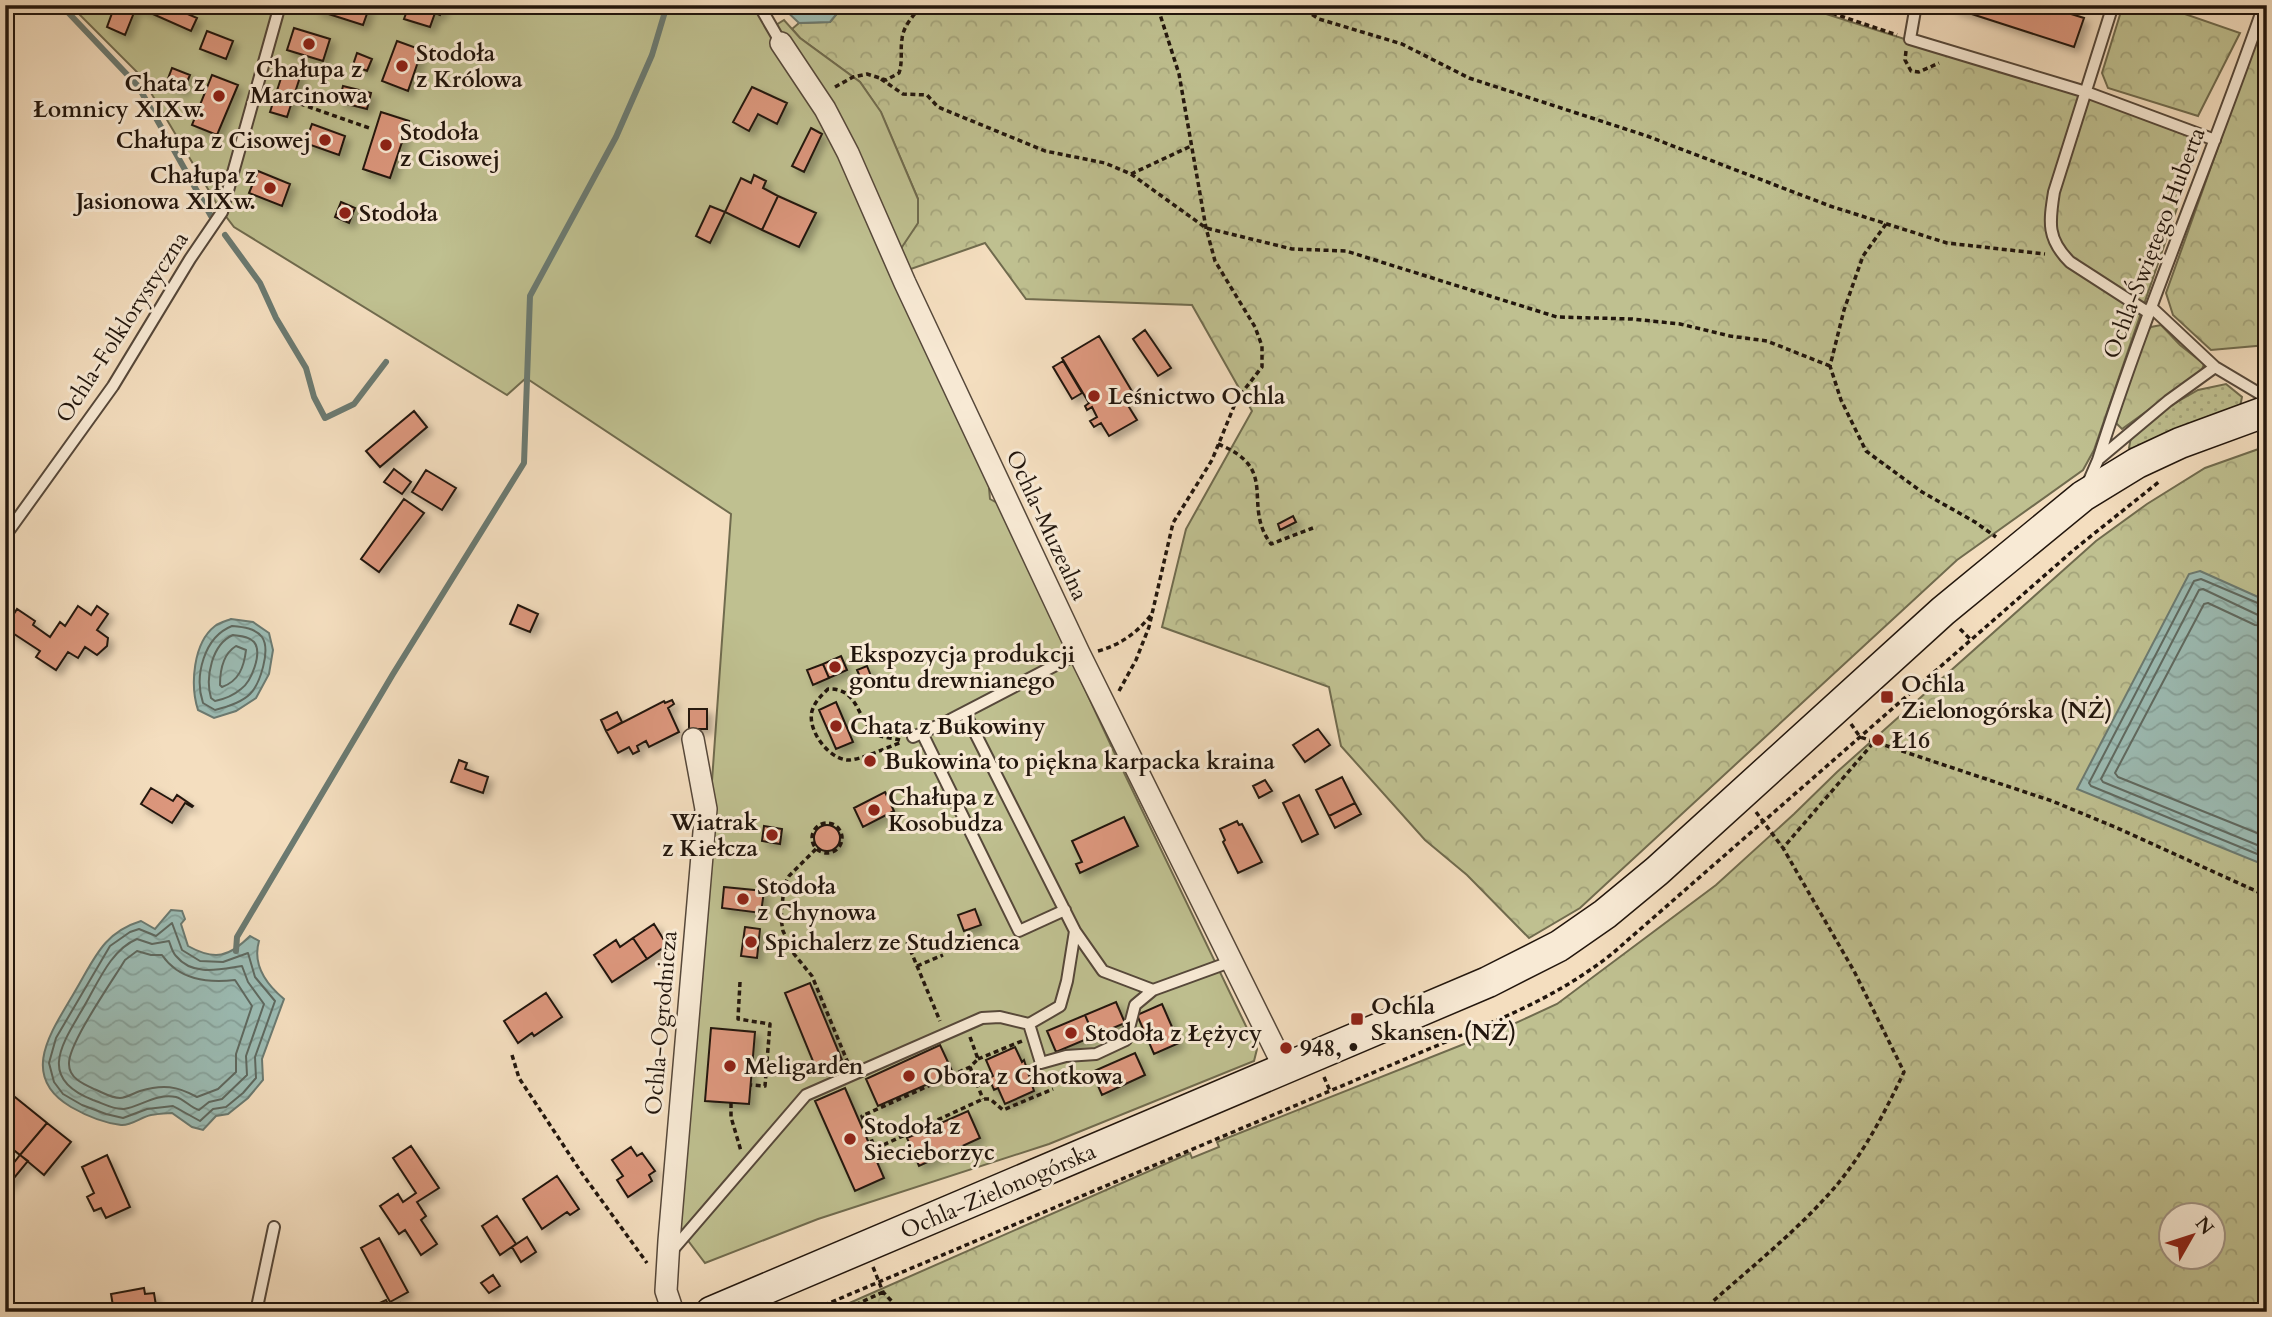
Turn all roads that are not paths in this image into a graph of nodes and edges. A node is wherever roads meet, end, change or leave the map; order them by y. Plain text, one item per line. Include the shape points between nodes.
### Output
1 (280, 5) edge
2 (759, 5) edge
3 (1916, 5) edge
4 (2113, 5) edge
5 (2264, 5) edge
6 (781, 43) joint
7 (2086, 92) junction
8 (2216, 140) junction
9 (2150, 310) junction
10 (2215, 367) junction
11 (2267, 398) edge
12 (2267, 411) edge
13 (2098, 460) junction
14 (2083, 496) junction
15 (5, 536) edge
16 (1079, 653) junction
17 (965, 713) junction
18 (693, 738) dead end
19 (1065, 910) junction
20 (1075, 931) junction
21 (1230, 962) junction
22 (1153, 990) junction
23 (1029, 1024) junction
24 (1285, 1069) junction
25 (274, 1227) dead end
26 (668, 1256) junction
27 (256, 1312) edge
28 (674, 1312) edge
29 (711, 1312) edge

1 - 15 lane, Ochla-Folklorystyczna via 222,212 113,386
2 - 6 lane, Ochla-Muzealna
3 - 7 lane via 1907,38
4 - 7 lane
5 - 8 lane, Ochla-Świętego Huberta
6 - 16 street, Ochla-Muzealna via 819,98 848,153
7 - 8 lane
7 - 9 lane via 2054,192 2052,238 2070,262
8 - 9 lane, Ochla-Świętego Huberta
9 - 10 lane
9 - 13 lane, Ochla-Świętego Huberta
10 - 11 lane
10 - 13 lane
12 - 14 street, Ochla-Zielonogórska via 2180,443
13 - 14 lane, Ochla-Świętego Huberta
14 - 24 street, Ochla-Zielonogórska via 1943,611 1583,931 1488,982
16 - 17 lane
16 - 21 street, Ochla-Muzealna
17 - 19 lane
17 - 19 lane via 913,737 1019,931
18 - 26 street, Ochla-Ogrodnicza via 706,809
19 - 20 lane
20 - 22 lane via 1103,971
20 - 23 lane via 1060,1006
21 - 22 lane
21 - 24 street, Ochla-Muzealna
22 - 23 lane via 1135,1006 1126,1040 1096,1054 1066,1055 1041,1063
23 - 26 lane via 982,1018 806,1095
24 - 29 street, Ochla-Zielonogórska
25 - 27 lane
26 - 28 street, Ochla-Ogrodnicza via 666,1290

